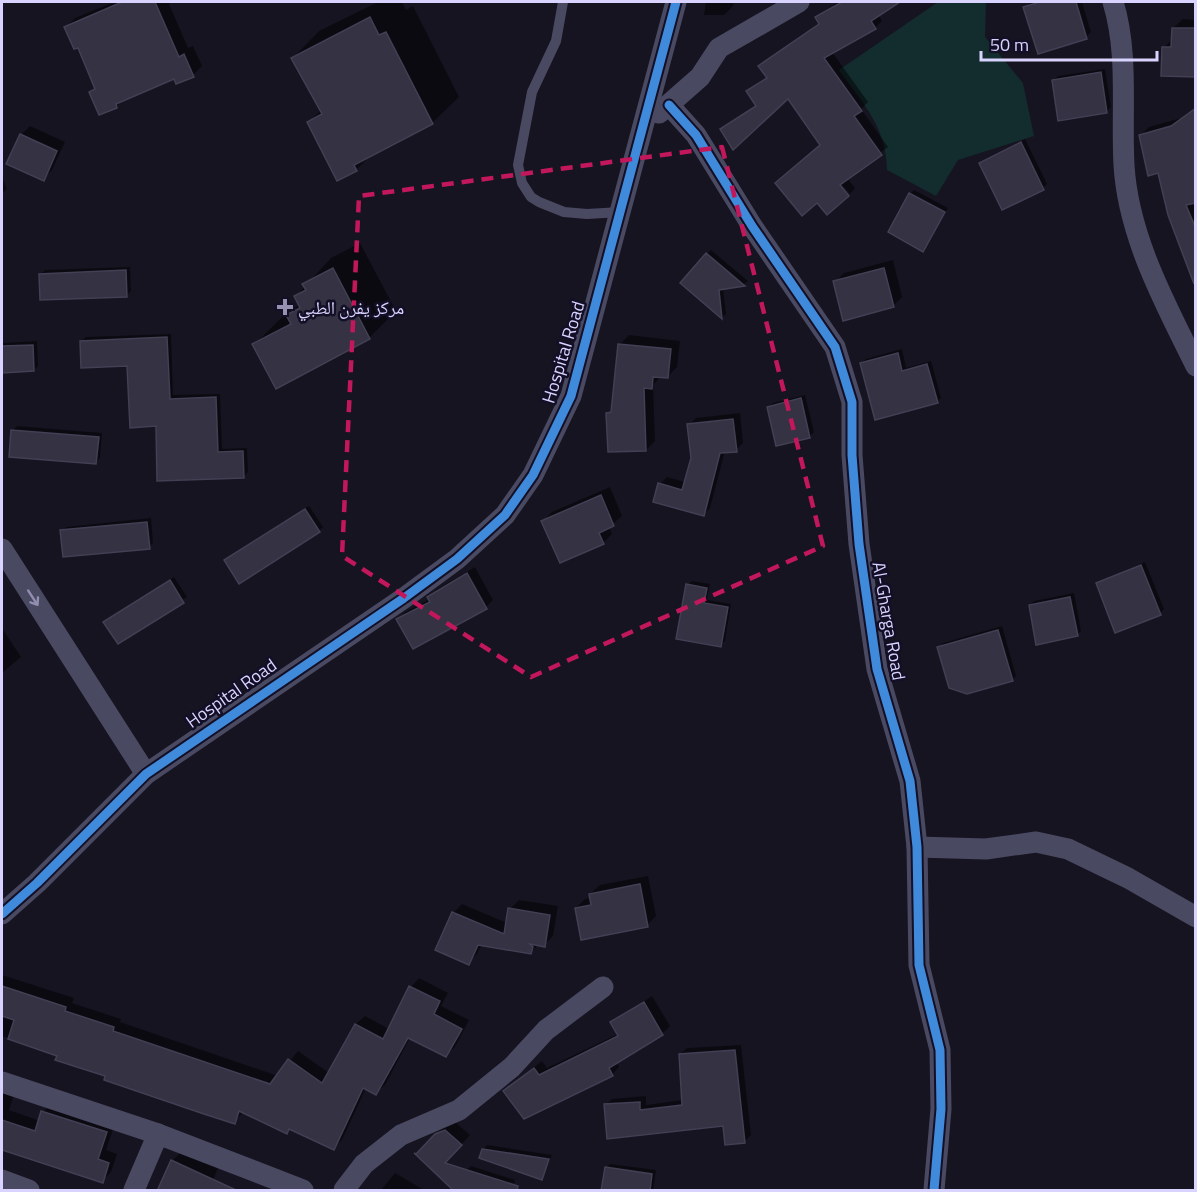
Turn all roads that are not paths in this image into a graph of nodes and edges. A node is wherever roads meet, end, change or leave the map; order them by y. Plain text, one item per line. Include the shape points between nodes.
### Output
1 (563, 2) edge
2 (676, 2) edge
3 (799, 2) edge
4 (1113, 2) edge
5 (669, 105) junction
6 (645, 125) junction
7 (621, 212) junction
8 (1196, 366) edge
9 (2, 549) edge
10 (146, 774) junction
11 (917, 847) junction
12 (3, 910) edge
13 (1196, 917) edge
14 (603, 987) dead end
15 (2, 1083) edge
16 (158, 1134) junction
17 (2, 1180) edge
18 (29, 1191) edge
19 (134, 1191) edge
20 (303, 1191) edge
21 (344, 1191) edge
22 (934, 1191) edge

1 - 7 lane via 556,41 532,92 518,165 522,183 539,202 564,212
2 - 6 street, Hospital Road
3 - 5 street via 719,48 700,77
4 - 8 street via 1124,85 1124,165 1130,209 1162,299
5 - 6 street
5 - 11 street, Al-Gharga Road via 696,135 752,226 835,347 852,402 859,544 877,669 910,781
6 - 7 street, Hospital Road
7 - 10 street, Hospital Road via 571,396 534,476 505,515 457,559 404,598
9 -> 10 street
10 - 12 street, Hospital Road via 37,883
11 - 13 street via 986,849 1036,842 1068,849
11 - 22 street, Al-Gharga Road via 919,965 940,1050 941,1109
14 - 21 street via 546,1030 512,1067 459,1110 401,1136 364,1164
15 - 16 street
16 - 19 street
16 - 20 street
17 - 18 street

